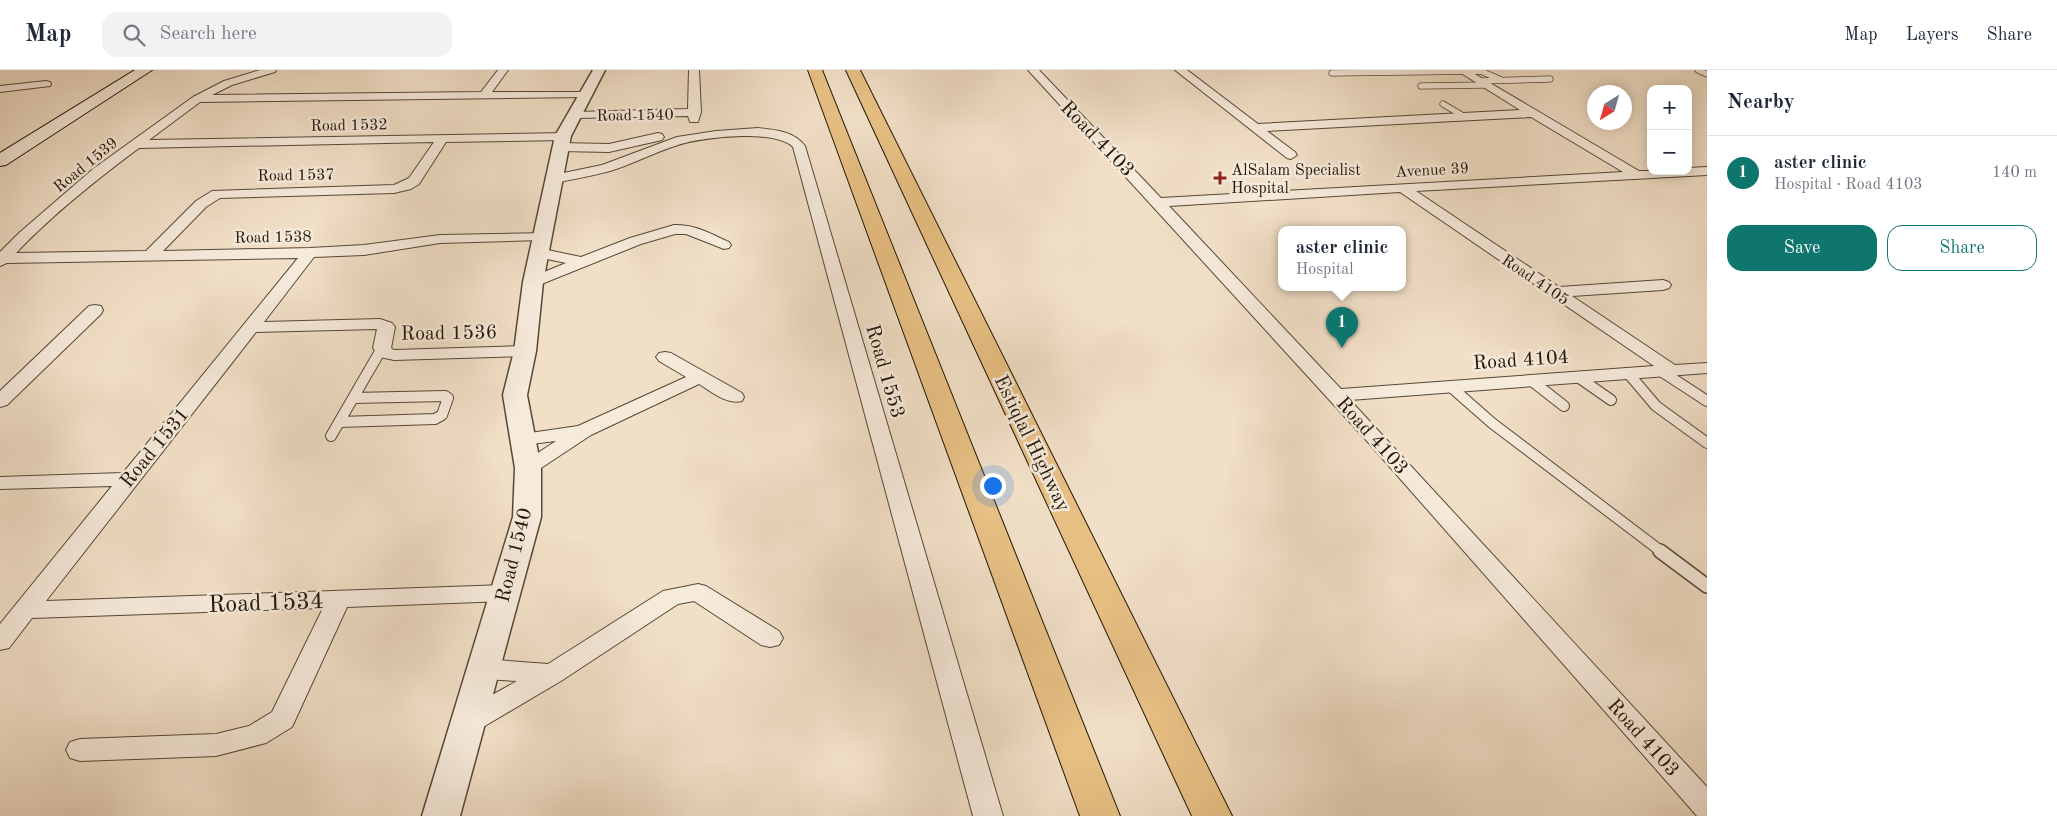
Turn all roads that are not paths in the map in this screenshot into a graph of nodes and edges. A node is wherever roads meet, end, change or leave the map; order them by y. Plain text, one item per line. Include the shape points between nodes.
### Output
1 (271, 70) edge
2 (503, 70) edge
3 (599, 70) edge
4 (694, 70) edge
5 (815, 70) edge
6 (853, 70) edge
7 (1033, 70) edge
8 (1180, 70) edge
9 (119, 71) edge
10 (145, 71) edge
11 (1462, 71) edge
12 (1332, 73) dead end
13 (1550, 78) dead end
14 (1500, 80) junction
15 (1482, 83) junction
16 (46, 84) dead end
17 (1421, 86) dead end
18 (0, 89) edge
19 (484, 95) junction
20 (197, 99) junction
21 (1443, 104) dead end
22 (1533, 113) junction
23 (1466, 117) junction
24 (1255, 128) junction
25 (442, 139) junction
26 (566, 140) junction
27 (677, 141) junction
28 (0, 144) edge
29 (136, 144) junction
30 (1291, 155) dead end
31 (0, 161) edge
32 (1707, 171) edge
33 (1637, 175) junction
34 (1402, 188) junction
35 (1159, 202) junction
36 (540, 244) junction
37 (724, 245) dead end
38 (152, 254) junction
39 (310, 254) junction
40 (2, 259) edge
41 (585, 262) junction
42 (533, 282) junction
43 (1663, 285) dead end
44 (1555, 292) junction
45 (94, 310) dead end
46 (253, 327) junction
47 (382, 348) junction
48 (526, 351) junction
49 (664, 357) dead end
50 (1707, 368) edge
51 (1666, 370) junction
52 (1628, 373) junction
53 (700, 377) junction
54 (1578, 377) junction
55 (0, 381) edge
56 (20, 381) junction
57 (1532, 381) junction
58 (1451, 387) junction
59 (1338, 395) junction
60 (735, 397) dead end
61 (353, 398) junction
62 (1611, 400) dead end
63 (0, 401) edge
64 (1707, 401) edge
65 (1564, 406) dead end
66 (340, 422) junction
67 (584, 431) junction
68 (331, 436) dead end
69 (523, 439) junction
70 (1707, 443) edge
71 (528, 468) junction
72 (127, 480) junction
73 (0, 483) edge
74 (1707, 586) edge
75 (505, 593) junction
76 (339, 599) junction
77 (26, 610) junction
78 (770, 638) dead end
79 (0, 641) edge
80 (483, 669) junction
81 (552, 674) junction
82 (468, 722) junction
83 (80, 750) dead end
84 (1707, 806) edge
85 (441, 816) edge
86 (988, 816) edge
87 (1100, 816) edge
88 (1212, 816) edge

1 - 20 street, Road 1539 via 228,83
2 - 19 street
3 - 26 street, Road 1540
4 - 26 street, Road 1540 via 694,116
5 - 87 main road
6 - 88 main road, Estiqlal Highway
7 - 35 street, Road 4103
8 - 24 street
9 - 28 main road
10 - 31 main road
11 - 12 lane
11 - 14 lane via 1484,72
11 - 15 street
13 - 14 lane
14 - 15 lane
15 - 17 lane
15 - 22 street
16 - 18 street
19 - 20 street
19 - 26 street
20 - 29 street, Road 1539
21 - 23 lane
22 - 23 street
22 - 33 street
23 - 24 street
24 - 30 street
25 - 26 street, Road 1532
25 - 29 street, Road 1532
25 - 38 street, Road 1537 via 414,181 394,189 217,194 201,204
26 - 27 street via 609,148 658,137
26 - 27 street, Road 1553 via 593,170
26 - 36 street, Road 1540
27 - 86 street, Road 1553 via 758,132 778,134 800,146
29 - 40 street, Road 1539 via 91,178
32 - 33 street, Avenue 39
33 - 34 street, Avenue 39
34 - 35 street, Avenue 39
34 - 44 street, Road 4105
35 - 59 street, Road 4103
36 - 39 street, Road 1538 via 440,239
36 - 41 street, Road 1538
36 - 42 street, Road 1540
37 - 41 street via 679,228
38 - 39 street, Road 1538
38 - 40 street, Road 1538
39 - 46 street, Road 1531
41 - 42 street
42 - 48 street, Road 1540
43 - 44 street
44 - 51 street, Road 4105
45 - 56 street
46 - 47 street, Road 1536 via 380,324 386,328
46 - 72 street, Road 1531
47 - 48 street, Road 1536 via 386,353 404,356
47 - 61 lane
48 - 69 street, Road 1540 via 515,395
49 - 53 street
50 - 51 street, Road 4104
51 - 52 street, Road 4104
51 - 64 lane
52 - 54 street, Road 4104
52 - 70 lane via 1656,406
53 - 60 street
53 - 67 street
54 - 57 street, Road 4104
54 - 62 lane
55 - 56 street
56 - 63 street
57 - 58 street, Road 4104
57 - 65 lane
58 - 59 street, Road 4104
58 - 74 lane via 1492,423
59 - 84 street, Road 4103
61 - 66 lane
61 - 66 lane via 448,398 442,415 435,419
66 - 68 lane
67 - 69 street
67 - 71 street
69 - 71 street, Road 1540
71 - 75 street, Road 1540 via 527,518
72 - 73 street
72 - 77 street, Road 1531
75 - 76 street, Road 1534
75 - 80 street, Road 1540
76 - 77 street, Road 1534
76 - 83 street via 282,719 256,735 216,745
77 - 79 street, Road 1531
78 - 81 street via 698,592 671,597
80 - 81 street
80 - 82 street, Road 1540
81 - 82 street
82 - 85 street, Road 1540

